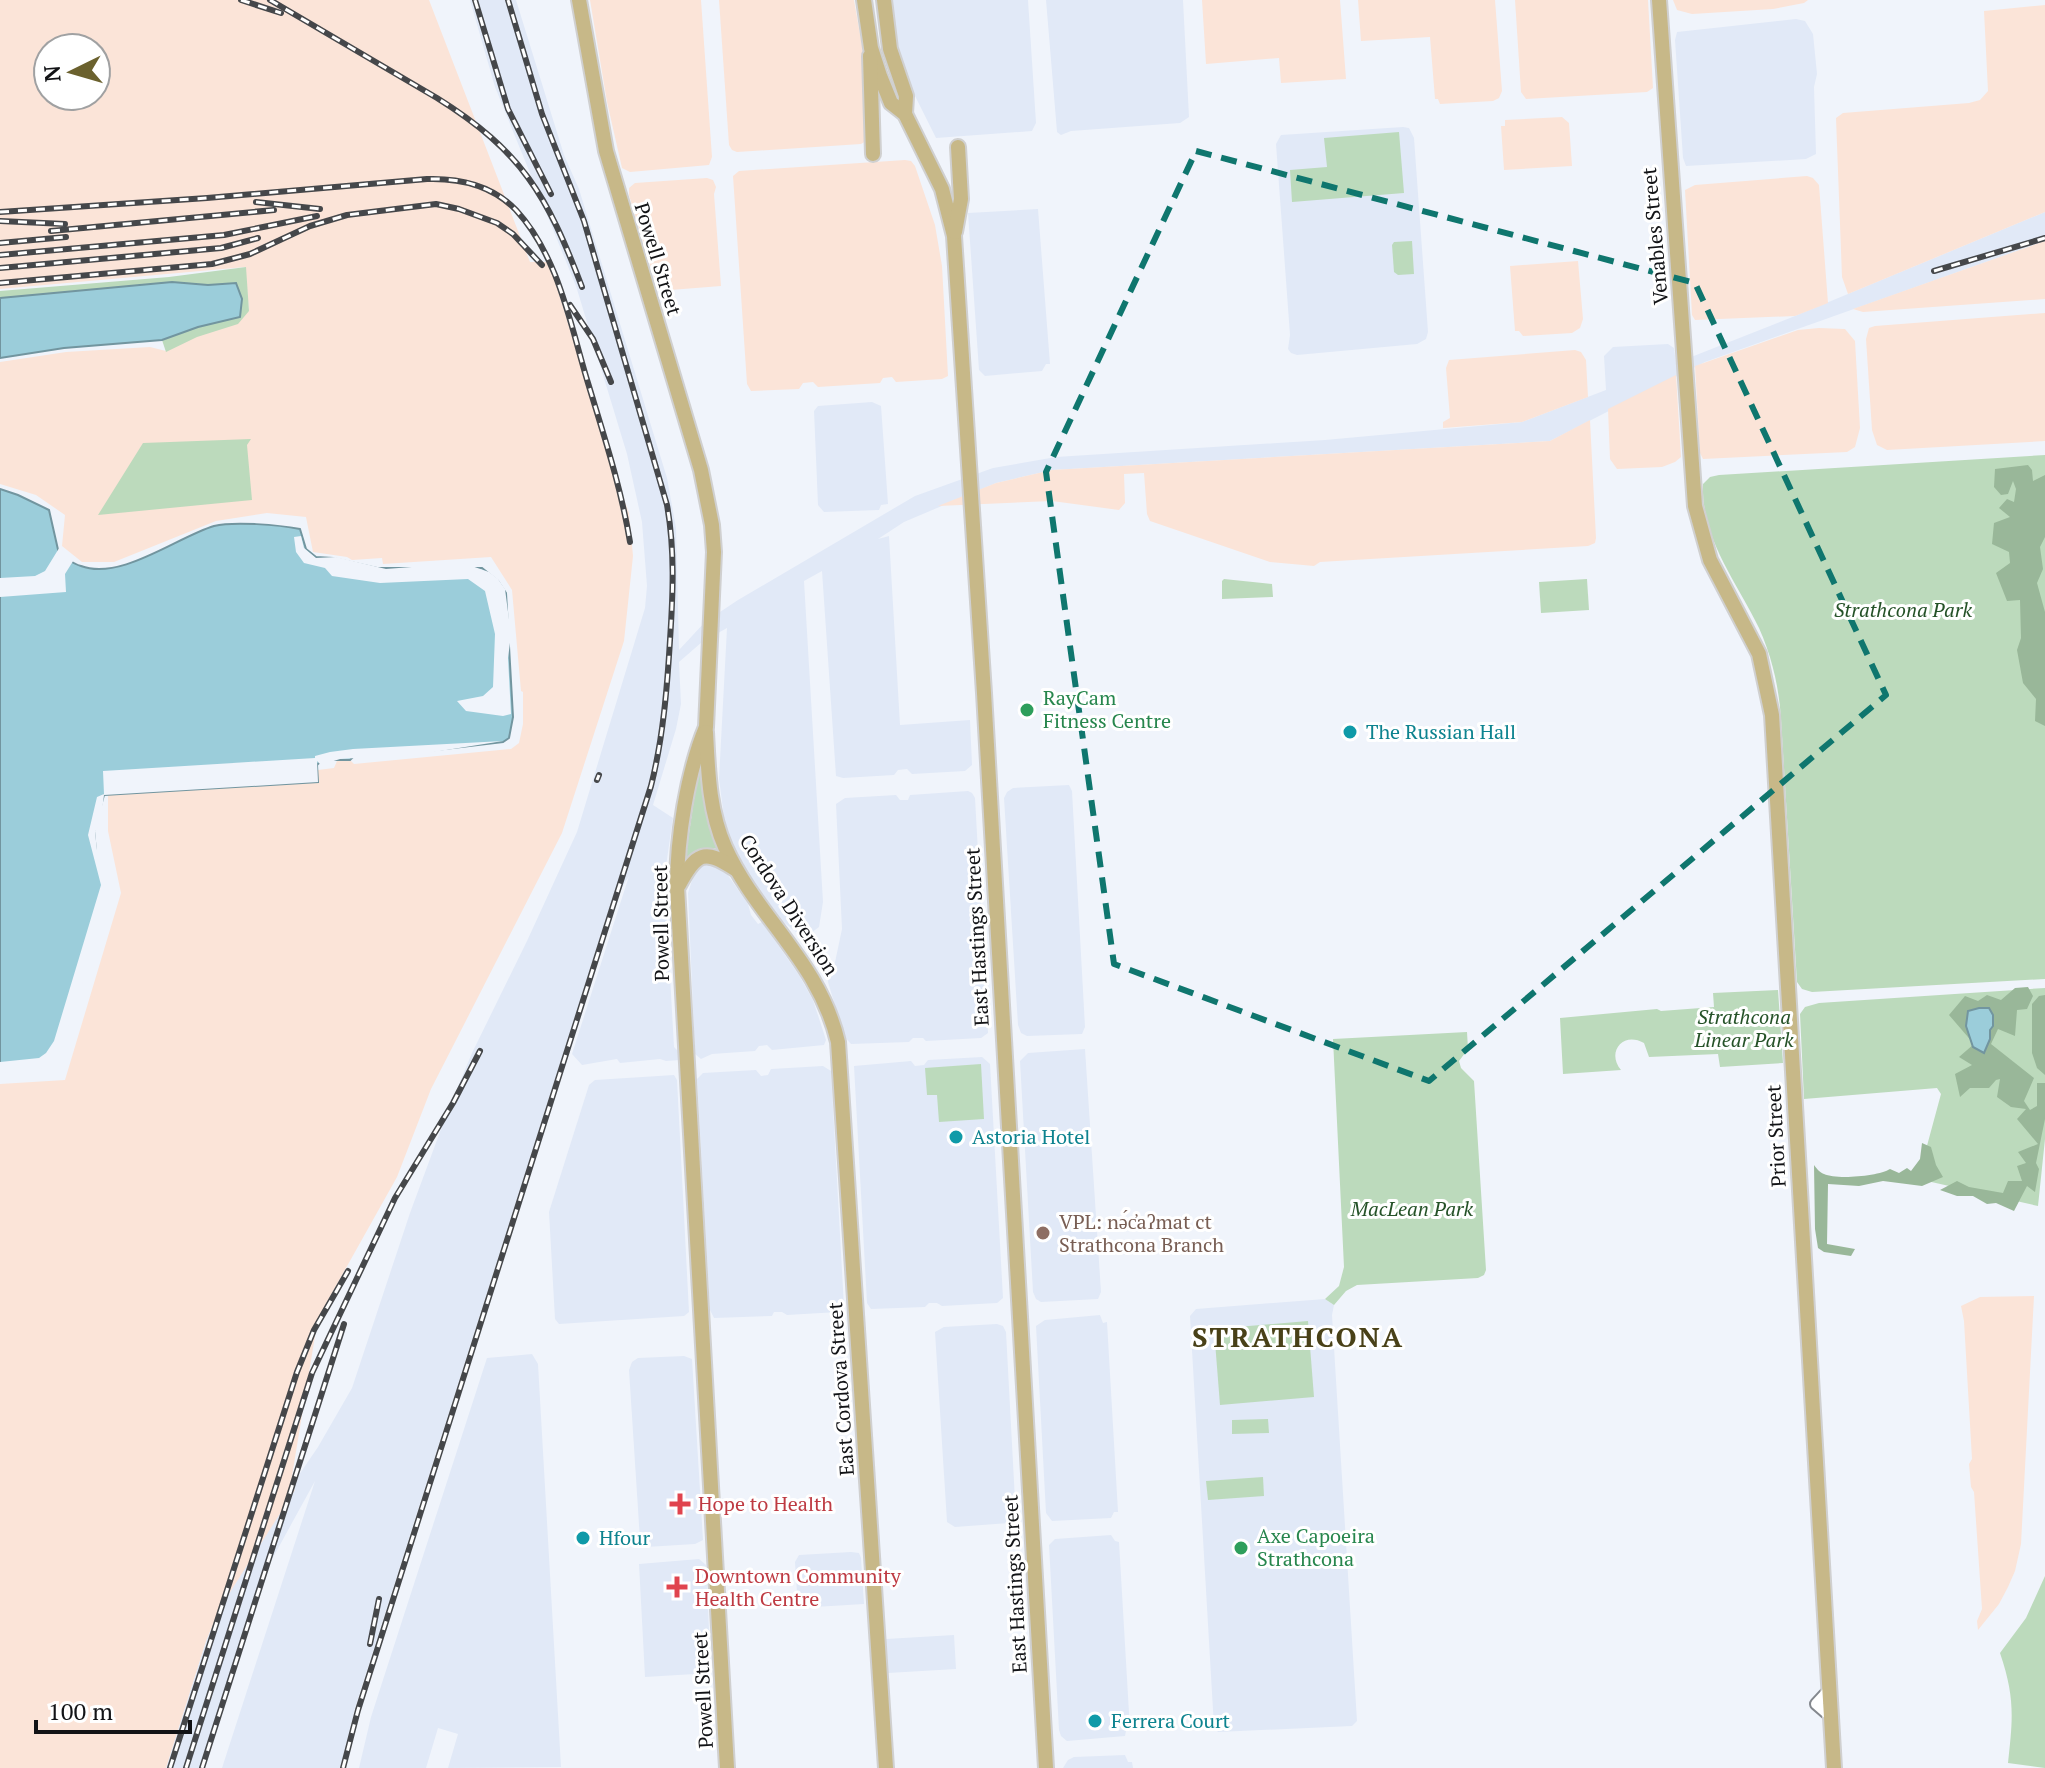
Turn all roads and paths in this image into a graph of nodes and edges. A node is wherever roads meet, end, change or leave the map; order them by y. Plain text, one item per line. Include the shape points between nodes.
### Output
1 (579, 0) edge
2 (864, 0) edge
3 (884, 0) edge
4 (1659, 0) edge
5 (871, 48) junction
6 (905, 114) junction
7 (958, 147) dead end
8 (873, 154) dead end
9 (954, 236) junction
10 (1692, 469) joint
11 (706, 727) junction
12 (739, 872) junction
13 (677, 887) junction
14 (840, 1055) joint
15 (727, 1768) edge
16 (886, 1768) edge
17 (1046, 1768) edge
18 (1834, 1768) edge

1 - 11 main road, Powell Street via 613,179 708,501 714,552
2 - 5 main road, East Hastings Street
3 - 6 main road, East Hastings Street via 890,49 906,96
4 - 10 main road, Venables Street
5 - 6 main road, East Hastings Street via 891,103
5 - 8 main road
6 - 9 main road, East Hastings Street via 942,189
7 - 9 main road via 961,199
9 - 17 main road, East Hastings Street
10 - 18 main road, Prior Street via 1705,546 1752,636 1770,702
11 - 12 main road, Cordova Diversion via 714,815
11 - 13 main road, Powell Street via 695,752
12 - 13 main road via 704,855 693,861
12 - 14 main road, Cordova Diversion via 816,984 833,1020
13 - 15 main road, Powell Street
14 - 16 main road, East Cordova Street

